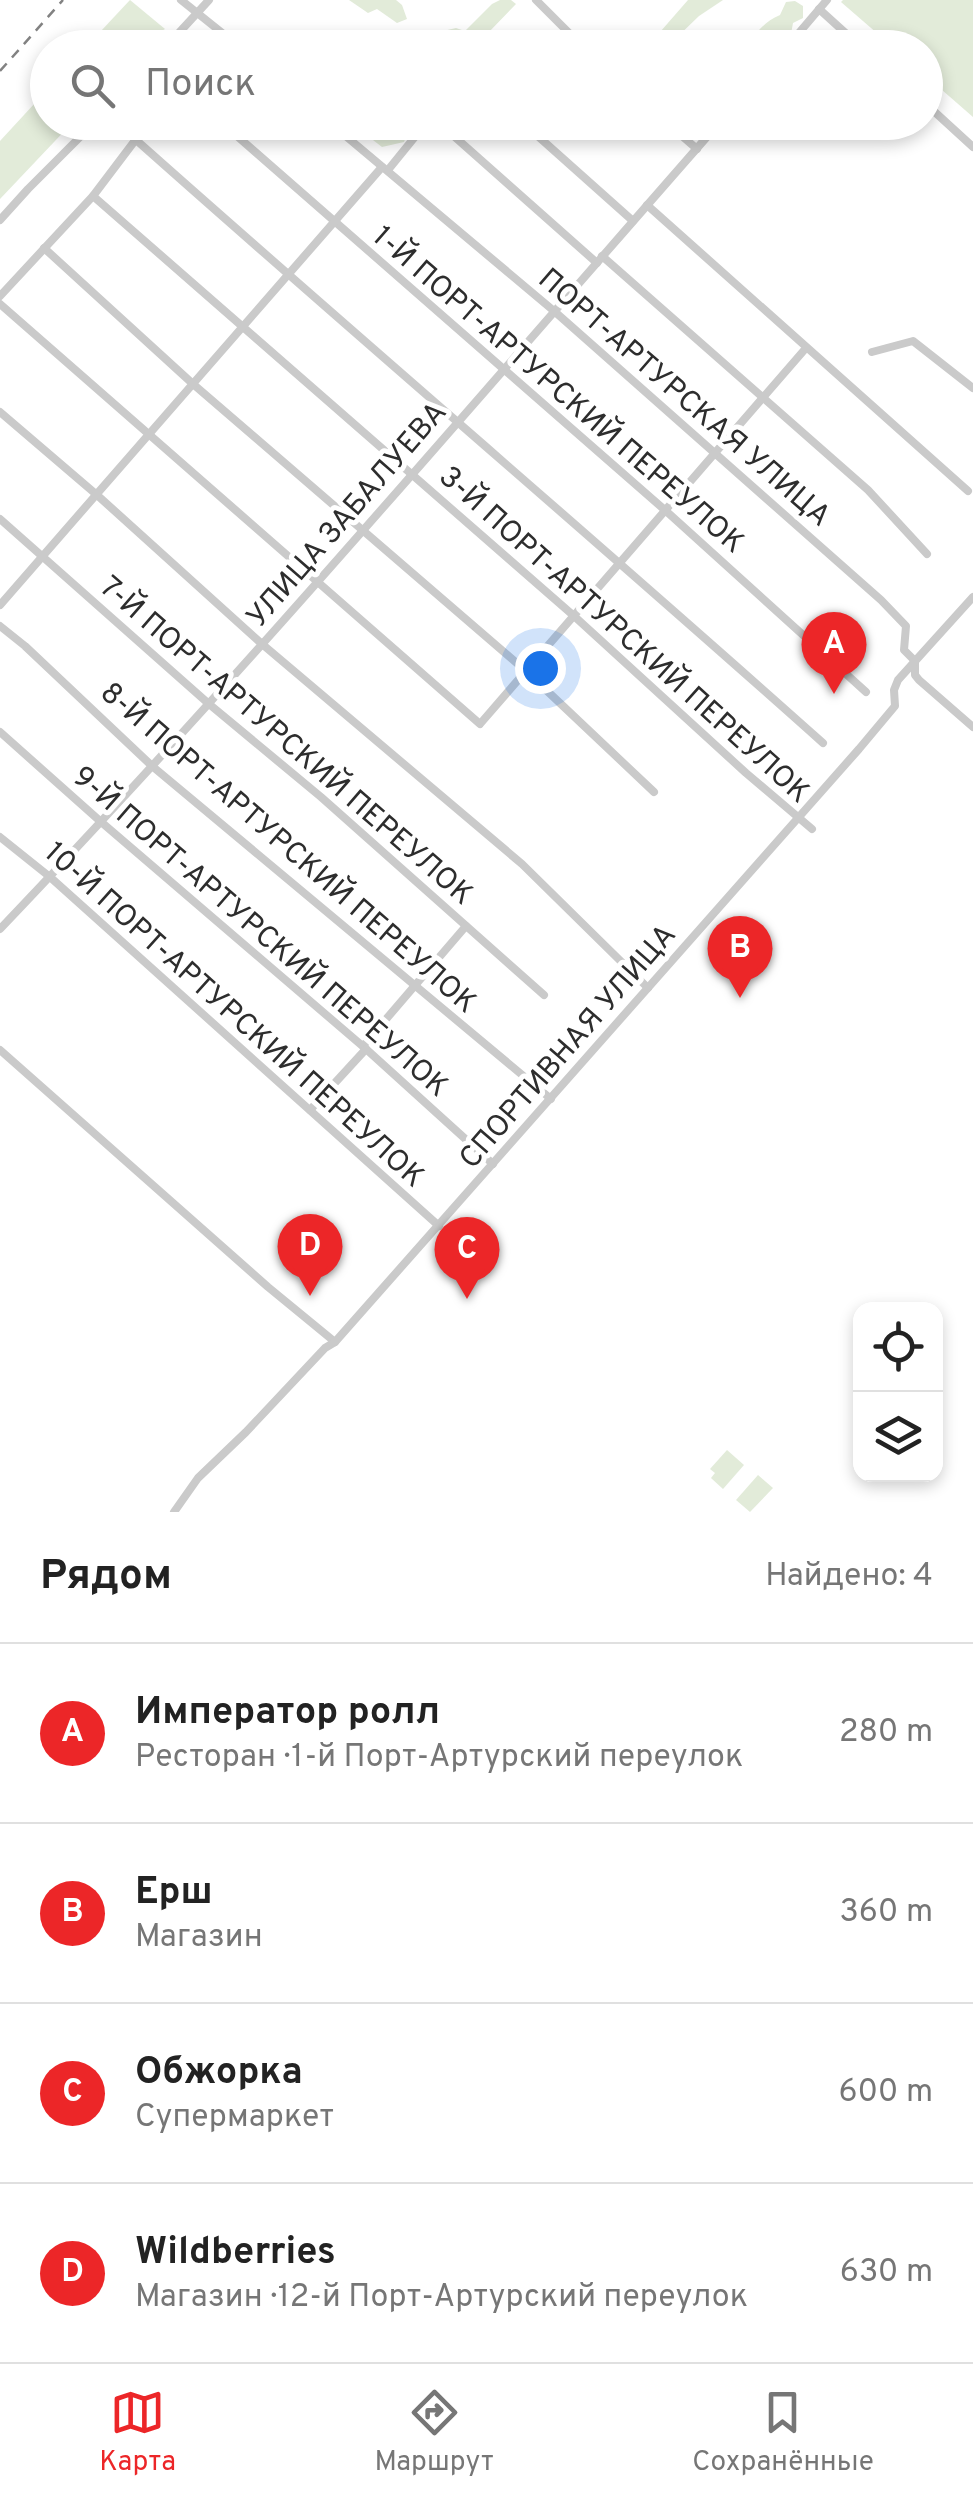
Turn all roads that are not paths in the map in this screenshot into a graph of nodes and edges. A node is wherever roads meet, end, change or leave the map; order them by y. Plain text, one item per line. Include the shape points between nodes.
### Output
1 (181, 0) edge
2 (209, 0) edge
3 (536, 0) edge
4 (828, 0) edge
5 (819, 10) junction
6 (196, 13) junction
7 (181, 30) edge
8 (218, 30) edge
9 (566, 30) edge
10 (802, 30) edge
11 (842, 30) edge
12 (943, 120) edge
13 (77, 140) edge
14 (134, 140) edge
15 (136, 140) edge
16 (242, 140) edge
17 (350, 140) edge
18 (411, 140) edge
19 (459, 140) edge
20 (542, 140) edge
21 (687, 140) edge
22 (705, 140) edge
23 (973, 147) edge
24 (697, 149) junction
25 (385, 169) junction
26 (92, 196) junction
27 (647, 205) junction
28 (0, 220) edge
29 (633, 221) junction
30 (335, 222) junction
31 (44, 248) junction
32 (599, 260) junction
33 (288, 275) junction
34 (0, 296) edge
35 (0, 304) edge
36 (554, 311) junction
37 (242, 328) junction
38 (806, 348) junction
39 (872, 352) dead end
40 (504, 368) junction
41 (193, 384) junction
42 (973, 388) edge
43 (763, 398) junction
44 (0, 412) edge
45 (458, 421) junction
46 (149, 435) junction
47 (716, 454) junction
48 (411, 476) junction
49 (968, 491) dead end
50 (97, 494) junction
51 (666, 511) junction
52 (0, 519) edge
53 (364, 530) junction
54 (927, 554) dead end
55 (42, 557) junction
56 (621, 562) junction
57 (318, 584) junction
58 (973, 597) edge
59 (0, 605) edge
60 (574, 616) junction
61 (0, 626) edge
62 (262, 644) junction
63 (915, 661) junction
64 (526, 671) junction
65 (866, 692) dead end
66 (209, 704) junction
67 (973, 727) edge
68 (0, 732) edge
69 (824, 742) dead end
70 (152, 766) junction
71 (654, 792) dead end
72 (798, 818) junction
73 (100, 822) junction
74 (812, 830) dead end
75 (0, 836) edge
76 (50, 877) junction
77 (466, 926) junction
78 (0, 929) edge
79 (415, 985) junction
80 (648, 988) junction
81 (544, 995) dead end
82 (364, 1047) junction
83 (0, 1050) edge
84 (551, 1099) junction
85 (310, 1110) junction
86 (493, 1164) junction
87 (440, 1226) junction
88 (335, 1342) junction
89 (174, 1512) edge

1 - 6 street
2 - 6 street
3 - 9 street
4 - 5 street
5 - 10 street
5 - 11 street
6 - 7 street
6 - 8 street
12 - 23 street
13 - 28 street
14 - 26 street
15 - 33 street
16 - 30 street, 1-Й ПОРТ-АРТУРСКИЙ ПЕРЕУЛОК
17 - 25 street, ПОРТ-АРТУРСКАЯ УЛИЦА
18 - 25 street
19 - 32 street
20 - 29 street
21 - 24 street
22 - 24 street, УЛИЦА ЗАБАЛУЕВА
24 - 27 street, УЛИЦА ЗАБАЛУЕВА
25 - 30 street
25 - 36 street, ПОРТ-АРТУРСКАЯ УЛИЦА
26 - 31 street
26 - 37 street, 3-Й ПОРТ-АРТУРСКИЙ ПЕРЕУЛОК
27 - 29 street, УЛИЦА ЗАБАЛУЕВА
27 - 38 street
29 - 32 street, УЛИЦА ЗАБАЛУЕВА
30 - 33 street
30 - 40 street, 1-Й ПОРТ-АРТУРСКИЙ ПЕРЕУЛОК
31 - 34 street
31 - 41 street
32 - 36 street, УЛИЦА ЗАБАЛУЕВА
32 - 43 street
33 - 37 street
33 - 45 street
35 - 46 street
36 - 40 street, УЛИЦА ЗАБАЛУЕВА
36 - 47 street, ПОРТ-АРТУРСКАЯ УЛИЦА
37 - 41 street
37 - 48 street, 3-Й ПОРТ-АРТУРСКИЙ ПЕРЕУЛОК
38 - 43 street
38 - 49 street
39 - 42 street via 914,342
40 - 45 street, УЛИЦА ЗАБАЛУЕВА
40 - 51 street, 1-Й ПОРТ-АРТУРСКИЙ ПЕРЕУЛОК
41 - 46 street
41 - 53 street
43 - 47 street
43 - 54 street via 868,490
44 - 50 street
45 - 48 street, УЛИЦА ЗАБАЛУЕВА
45 - 56 street
46 - 50 street
46 - 57 street
47 - 51 street
47 - 63 street, ПОРТ-АРТУРСКАЯ УЛИЦА via 906,626 904,650
48 - 53 street, УЛИЦА ЗАБАЛУЕВА
48 - 60 street, 3-Й ПОРТ-АРТУРСКИЙ ПЕРЕУЛОК
50 - 55 street
50 - 62 street
51 - 56 street
51 - 65 street, 1-Й ПОРТ-АРТУРСКИЙ ПЕРЕУЛОК
52 - 55 street, 7-Й ПОРТ-АРТУРСКИЙ ПЕРЕУЛОК
53 - 57 street, УЛИЦА ЗАБАЛУЕВА
53 - 64 street
55 - 59 street
55 - 66 street, 7-Й ПОРТ-АРТУРСКИЙ ПЕРЕУЛОК
56 - 60 street
56 - 69 street
57 - 62 street, УЛИЦА ЗАБАЛУЕВА
57 - 64 street via 480,724
58 - 63 street, СПОРТИВНАЯ УЛИЦА
60 - 64 street
60 - 72 street, 3-Й ПОРТ-АРТУРСКИЙ ПЕРЕУЛОК
61 - 70 street, 8-Й ПОРТ-АРТУРСКИЙ ПЕРЕУЛОК
62 - 66 street, УЛИЦА ЗАБАЛУЕВА
62 - 80 street via 522,864
63 - 67 street, ПОРТ-АРТУРСКАЯ УЛИЦА via 918,680
63 - 72 street, СПОРТИВНАЯ УЛИЦА via 898,680 895,706
64 - 71 street
66 - 70 street, УЛИЦА ЗАБАЛУЕВА
66 - 77 street, 7-Й ПОРТ-АРТУРСКИЙ ПЕРЕУЛОК
68 - 73 street, 9-Й ПОРТ-АРТУРСКИЙ ПЕРЕУЛОК
70 - 73 street, УЛИЦА ЗАБАЛУЕВА
70 - 79 street, 8-Й ПОРТ-АРТУРСКИЙ ПЕРЕУЛОК
72 - 74 street, 3-Й ПОРТ-АРТУРСКИЙ ПЕРЕУЛОК
72 - 80 street, СПОРТИВНАЯ УЛИЦА
73 - 76 street, УЛИЦА ЗАБАЛУЕВА
73 - 82 street, 9-Й ПОРТ-АРТУРСКИЙ ПЕРЕУЛОК
75 - 76 street, 10-Й ПОРТ-АРТУРСКИЙ ПЕРЕУЛОК
76 - 78 street, УЛИЦА ЗАБАЛУЕВА
76 - 85 street, 10-Й ПОРТ-АРТУРСКИЙ ПЕРЕУЛОК
77 - 79 street
77 - 81 street, 7-Й ПОРТ-АРТУРСКИЙ ПЕРЕУЛОК
79 - 82 street
79 - 84 street, 8-Й ПОРТ-АРТУРСКИЙ ПЕРЕУЛОК
80 - 84 street, СПОРТИВНАЯ УЛИЦА
82 - 85 street
82 - 86 street, 9-Й ПОРТ-АРТУРСКИЙ ПЕРЕУЛОК
83 - 88 street
84 - 86 street, СПОРТИВНАЯ УЛИЦА
85 - 87 street, 10-Й ПОРТ-АРТУРСКИЙ ПЕРЕУЛОК
86 - 87 street, СПОРТИВНАЯ УЛИЦА
87 - 88 street, СПОРТИВНАЯ УЛИЦА
88 - 89 street, СПОРТИВНАЯ УЛИЦА via 198,1478

